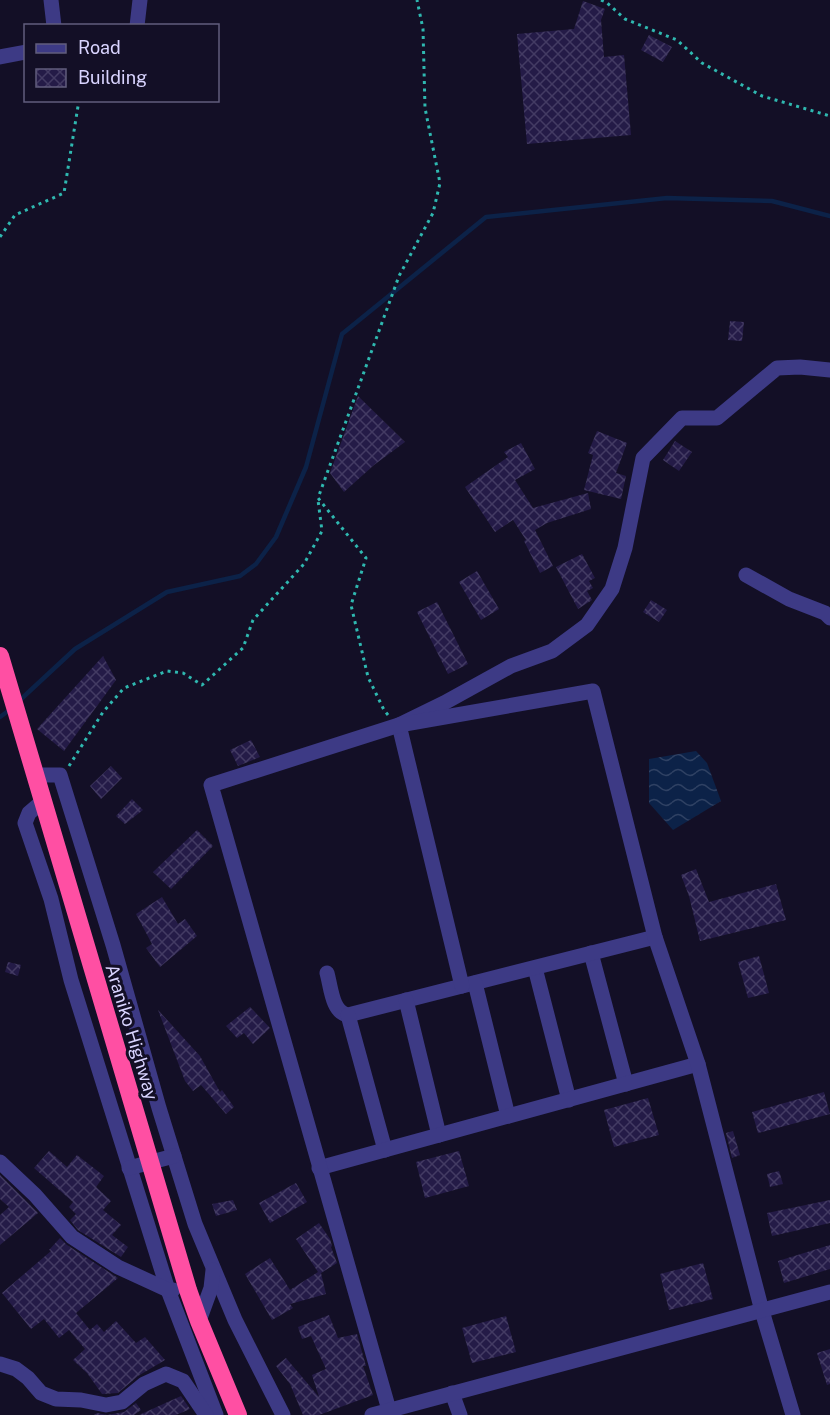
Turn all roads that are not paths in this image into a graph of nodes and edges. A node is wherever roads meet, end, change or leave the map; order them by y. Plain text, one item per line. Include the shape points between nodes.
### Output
1 (51, 0) edge
2 (140, 0) edge
3 (54, 24) edge
4 (137, 24) edge
5 (24, 52) edge
6 (0, 57) edge
7 (830, 370) edge
8 (746, 575) dead end
9 (830, 618) edge
10 (1, 659) edge
11 (399, 725) junction
12 (35, 775) junction
13 (42, 801) junction
14 (74, 822) junction
15 (52, 830) junction
16 (656, 937) junction
17 (113, 945) junction
18 (87, 953) junction
19 (591, 953) junction
20 (535, 968) junction
21 (327, 974) dead end
22 (124, 984) junction
23 (469, 984) junction
24 (99, 992) junction
25 (406, 1000) junction
26 (348, 1015) junction
27 (138, 1034) junction
28 (113, 1041) junction
29 (698, 1064) junction
30 (626, 1084) junction
31 (128, 1089) junction
32 (569, 1100) junction
33 (109, 1104) junction
34 (159, 1108) junction
35 (136, 1116) junction
36 (508, 1116) junction
37 (439, 1135) junction
38 (384, 1150) junction
39 (174, 1156) junction
40 (0, 1162) edge
41 (149, 1163) junction
42 (129, 1168) junction
43 (319, 1168) junction
44 (213, 1267) junction
45 (168, 1290) junction
46 (188, 1290) junction
47 (830, 1292) edge
48 (762, 1311) junction
49 (199, 1321) junction
50 (0, 1364) edge
51 (452, 1393) junction
52 (388, 1410) junction
53 (206, 1415) edge
54 (216, 1415) edge
55 (238, 1415) edge
56 (283, 1415) edge
57 (372, 1415) edge
58 (460, 1415) edge
59 (793, 1415) edge

1 - 3 street
2 - 4 street
5 - 6 street
7 - 11 street via 777,368 717,417 682,418 644,458 612,589 587,625 552,651 511,666
8 - 9 street
10 - 12 highway, Araniko Highway
11 - 16 street via 593,691
11 - 23 street
11 - 43 street via 211,785
12 - 13 highway, Araniko Highway
12 - 14 street via 60,776
13 - 15 highway, Araniko Highway
13 - 33 street via 25,823 51,899
14 - 15 street
14 - 17 street
15 - 18 highway, Araniko Highway
16 - 19 street
16 - 29 street
17 - 18 street
17 - 22 street
18 - 24 highway, Araniko Highway
19 - 20 street
19 - 30 street
20 - 23 street
20 - 32 street
21 - 26 street via 337,1010
22 - 24 street
22 - 27 street
23 - 25 street
23 - 36 street
24 - 28 highway, Araniko Highway
25 - 26 street
25 - 37 street
26 - 38 street
27 - 28 street
27 - 34 street
28 - 31 highway, Araniko Highway
29 - 30 street
29 - 48 street
30 - 32 street
31 - 33 street
31 - 35 highway, Araniko Highway
32 - 36 street
33 - 42 street
34 - 35 street
34 - 39 street
35 - 41 highway, Araniko Highway
36 - 37 street
37 - 38 street
38 - 43 street
39 - 41 street
39 - 44 street
40 - 45 street via 72,1237 118,1268
41 - 42 street
41 - 46 highway, Araniko Highway
42 - 45 street
43 - 52 street
44 - 49 street via 211,1288
44 - 56 street via 251,1355
45 - 46 street
45 - 54 street
46 - 49 highway, Araniko Highway
47 - 48 street
48 - 51 street
48 - 59 street
49 - 55 highway, Araniko Highway
50 - 53 street via 16,1369 41,1393 56,1399 106,1405 122,1402 144,1384 166,1374 183,1381
51 - 52 street
51 - 58 street
52 - 57 street

